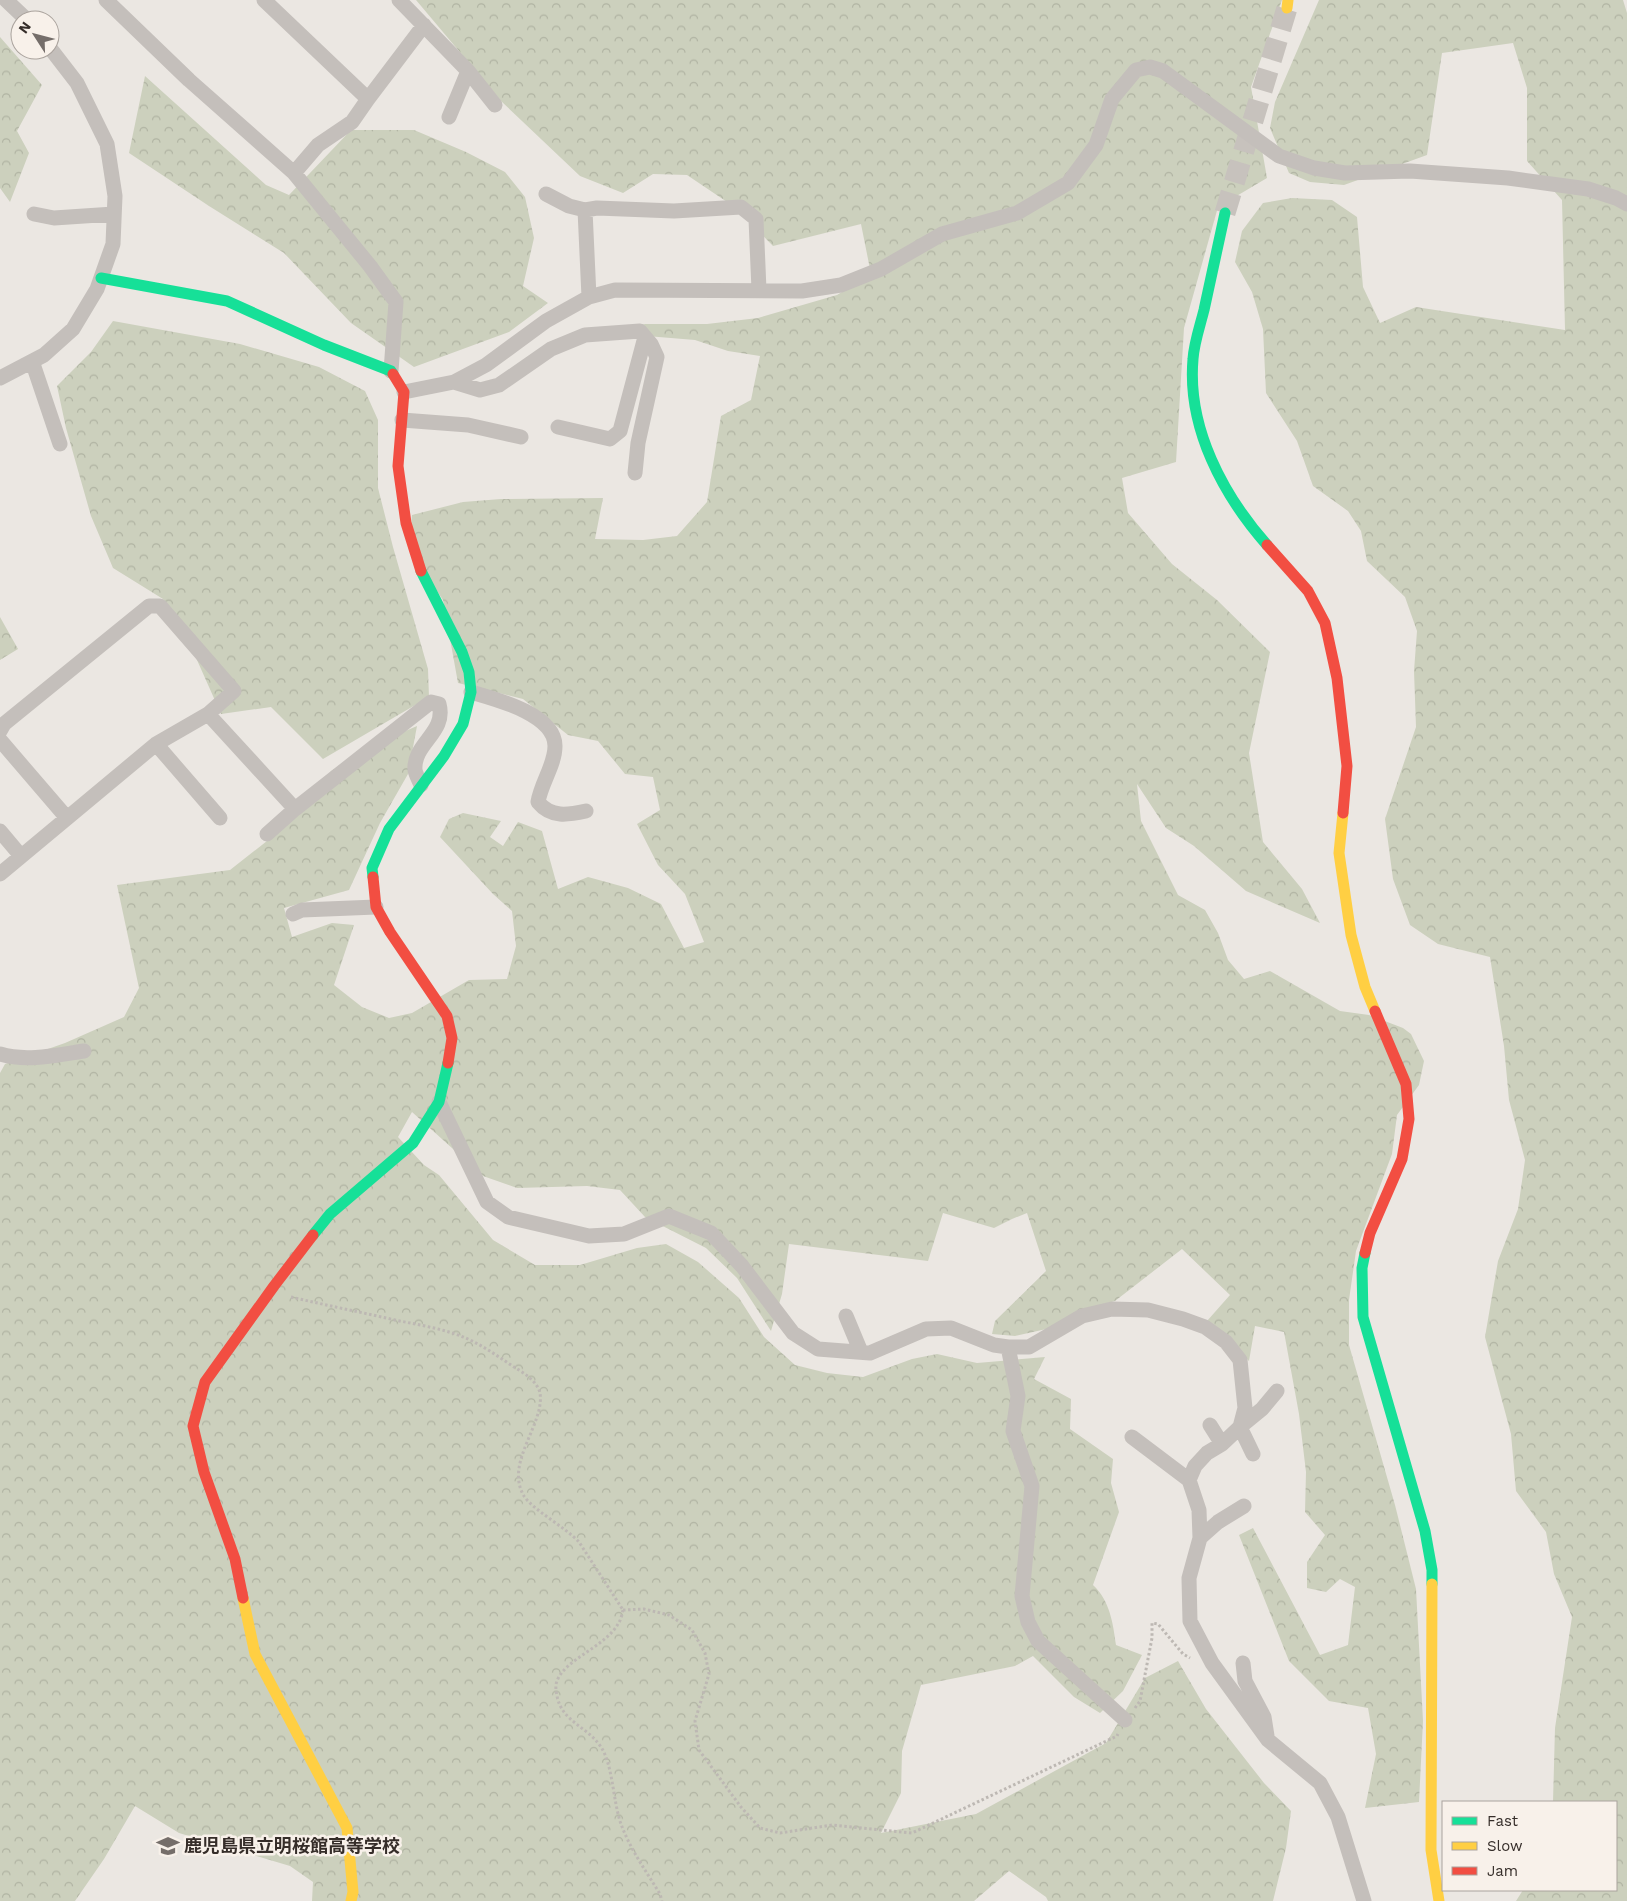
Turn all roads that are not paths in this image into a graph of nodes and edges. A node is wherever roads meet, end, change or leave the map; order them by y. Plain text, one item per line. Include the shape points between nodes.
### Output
1 (6, 0) edge
2 (106, 0) edge
3 (264, 0) edge
4 (398, 0) edge
5 (17, 10) edge
6 (424, 25) junction
7 (59, 60) edge
8 (468, 71) junction
9 (368, 99) junction
10 (495, 105) dead end
11 (448, 117) dead end
12 (294, 173) junction
13 (546, 194) dead end
14 (1627, 204) edge
15 (584, 210) junction
16 (1225, 213) tunnel mouth
17 (34, 214) dead end
18 (114, 214) junction
19 (101, 278) junction
20 (759, 290) junction
21 (589, 297) junction
22 (645, 337) junction
23 (32, 361) junction
24 (391, 372) junction
25 (0, 378) edge
26 (454, 382) junction
27 (404, 392) junction
28 (402, 420) junction
29 (558, 427) dead end
30 (522, 437) dead end
31 (60, 444) dead end
32 (635, 473) dead end
33 (471, 692) junction
34 (208, 714) junction
35 (0, 731) edge
36 (0, 740) edge
37 (156, 744) junction
38 (421, 784) junction
39 (295, 809) junction
40 (586, 811) dead end
41 (67, 818) junction
42 (220, 818) dead end
43 (0, 830) edge
44 (267, 834) dead end
45 (21, 856) junction
46 (0, 874) edge
47 (376, 907) junction
48 (293, 914) dead end
49 (84, 1051) dead end
50 (0, 1054) edge
51 (439, 1102) junction
52 (846, 1316) dead end
53 (1008, 1347) junction
54 (861, 1352) junction
55 (1276, 1391) dead end
56 (1210, 1425) dead end
57 (1240, 1427) junction
58 (1132, 1437) dead end
59 (1222, 1444) junction
60 (1253, 1454) dead end
61 (1189, 1480) junction
62 (1244, 1506) dead end
63 (1200, 1538) junction
64 (1243, 1663) dead end
65 (1125, 1720) road end
66 (1268, 1740) junction
67 (351, 1901) edge
68 (1364, 1901) edge
69 (1439, 1901) edge

1 - 5 street
2 - 12 street via 189,80
3 - 9 street
4 - 6 street
6 - 8 street
6 - 9 street
7 - 18 street via 77,83 107,144 115,196
8 - 10 street
8 - 11 street
9 - 12 street via 352,122 318,145
12 - 24 street via 396,302
13 - 15 street
14 - 20 street via 1588,189 1508,178 1410,171 1345,173 1314,168 1279,156 1163,71 1150,67 1136,70 1112,99 1096,145 1068,183 1018,213 942,234 881,269 841,285 802,291
15 - 20 street via 674,211 742,207 756,219
15 - 21 street
16 - 69 street via 1193,358 1193,390 1200,431 1216,472 1247,522 1308,591 1325,623 1337,678 1347,766 1339,854 1351,935 1365,987 1406,1084 1409,1118 1402,1159 1370,1233 1362,1268 1363,1317 1425,1531 1432,1570 1431,1850
17 - 18 street via 54,218
18 - 19 street via 113,244
19 - 23 street via 72,329 44,355
19 - 24 street via 227,302
20 - 21 street via 616,290
21 - 26 street via 546,321 486,364
22 - 26 street via 640,331 585,335 551,349 499,384 480,390
22 - 29 street via 620,431 610,439
22 - 32 street via 657,357 638,443
23 - 25 street
23 - 31 street
24 - 27 street
26 - 27 street
27 - 28 street
28 - 30 street via 468,425
28 - 33 street via 398,466 406,523 427,584 462,652
33 - 38 street via 463,724 444,756
33 - 40 street via 510,703 548,729 555,747 538,802 544,810 554,813 567,815
34 - 35 street via 234,691 160,606 149,606 4,724
34 - 37 street
34 - 39 street
36 - 41 street
37 - 41 street
37 - 42 street
38 - 39 street via 415,771 416,760 440,722 442,713 439,704 431,702
38 - 47 street via 388,829 372,868
39 - 44 street
41 - 45 street
43 - 45 street
45 - 46 street
47 - 48 street via 302,910
47 - 51 street via 447,1016 452,1038
49 - 50 street via 11,1058
51 - 54 street via 487,1202 508,1217 590,1236 624,1234 668,1216 711,1233 742,1266 793,1333 818,1349
51 - 67 street via 412,1143 330,1214 274,1286 205,1382 193,1426 204,1472 235,1559 255,1654 348,1828
52 - 54 street
53 - 54 street via 994,1345 951,1328 926,1329 870,1353
53 - 57 street via 1029,1347 1082,1316 1112,1309 1148,1310 1184,1319 1205,1327 1226,1342 1240,1360 1245,1408
53 - 65 street via 1018,1396 1013,1431 1032,1486 1022,1596 1028,1622 1038,1641
55 - 57 street via 1262,1409
56 - 59 street
57 - 59 street
57 - 60 street
58 - 61 street
59 - 61 street via 1195,1466
61 - 63 street via 1199,1510
62 - 63 street
63 - 66 street via 1189,1578 1190,1621 1212,1663
64 - 66 street via 1246,1681 1264,1717
66 - 68 street via 1320,1783 1338,1816

